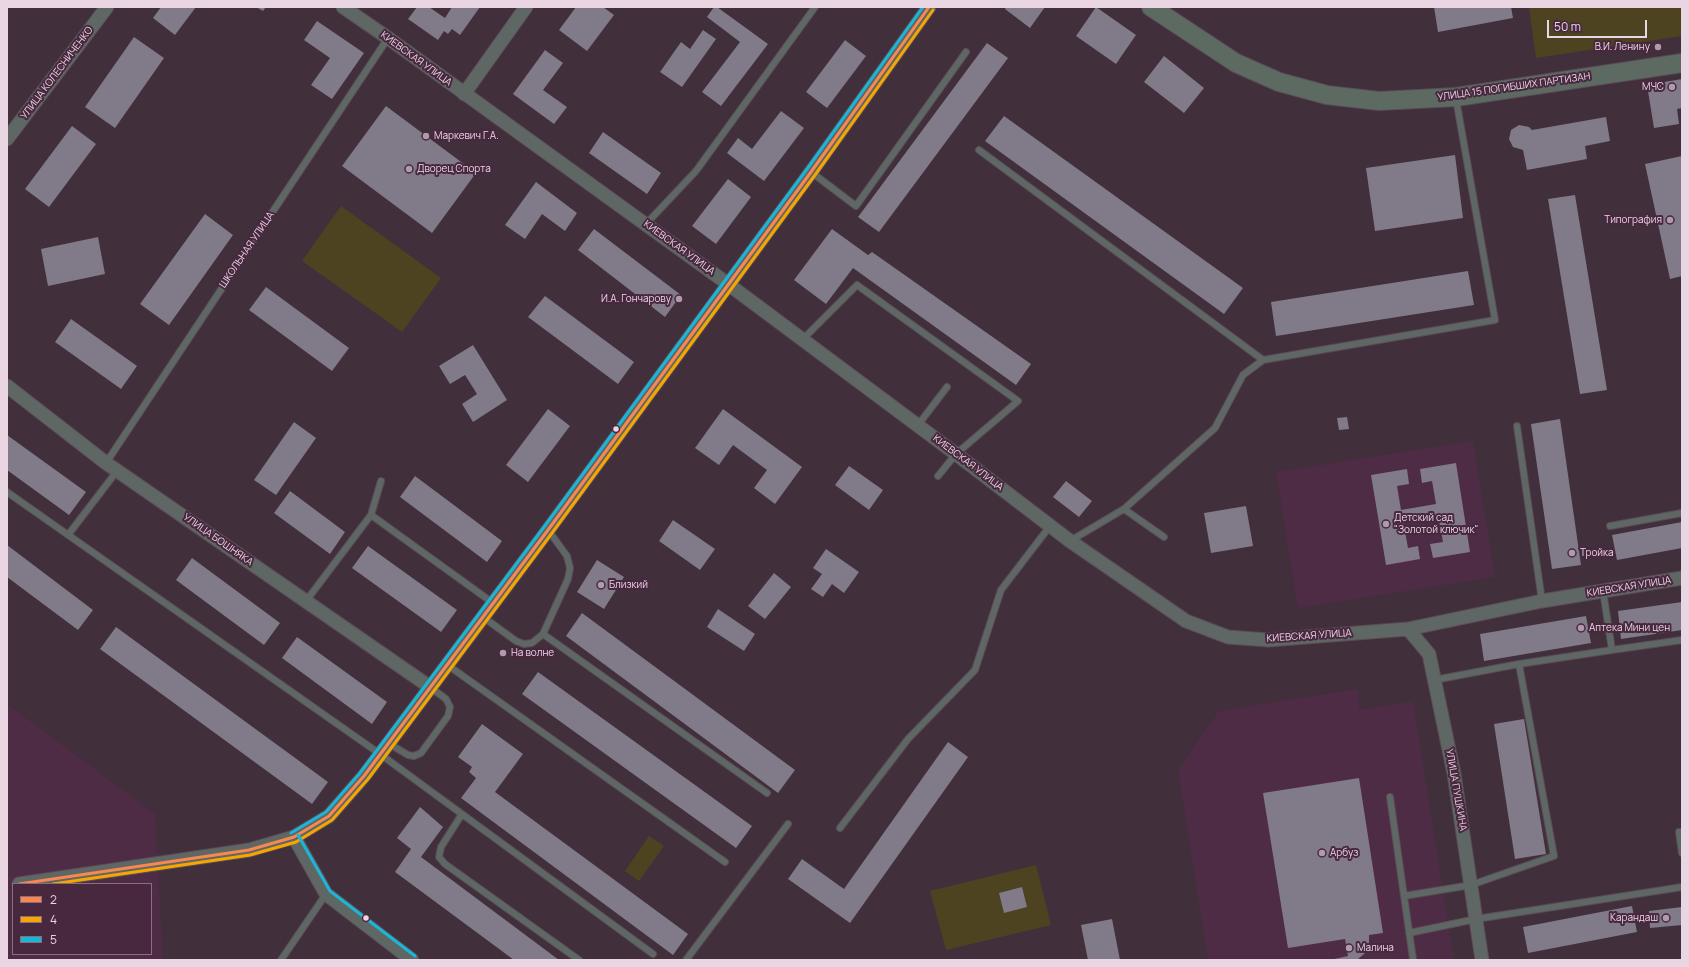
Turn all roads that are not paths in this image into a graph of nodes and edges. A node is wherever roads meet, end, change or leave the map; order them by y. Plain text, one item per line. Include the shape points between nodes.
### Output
1 (107, 7) edge
2 (343, 7) edge
3 (526, 7) edge
4 (815, 7) edge
5 (929, 7) edge
6 (1151, 7) edge
7 (388, 38) junction
8 (966, 52) dead end
9 (1682, 63) edge
10 (464, 94) junction
11 (1456, 97) junction
12 (7, 139) edge
13 (979, 150) dead end
14 (811, 172) junction
15 (646, 224) junction
16 (728, 284) junction
17 (802, 340) junction
18 (1263, 360) junction
19 (947, 387) dead end
20 (8, 388) edge
21 (918, 426) junction
22 (1517, 426) dead end
23 (956, 454) junction
24 (112, 467) junction
25 (938, 476) dead end
26 (381, 481) dead end
27 (7, 492) edge
28 (1124, 509) junction
29 (1682, 513) edge
30 (370, 515) junction
31 (1050, 526) junction
32 (1610, 526) dead end
33 (548, 530) junction
34 (68, 535) junction
35 (1164, 537) dead end
36 (1070, 541) junction
37 (1682, 578) edge
38 (1603, 591) junction
39 (306, 601) junction
40 (1542, 601) junction
41 (494, 603) junction
42 (483, 617) junction
43 (1408, 629) junction
44 (543, 634) junction
45 (1682, 640) edge
46 (1612, 650) junction
47 (446, 664) junction
48 (1519, 664) junction
49 (1434, 680) junction
50 (430, 687) junction
51 (388, 743) junction
52 (380, 754) junction
53 (767, 793) dead end
54 (1390, 797) dead end
55 (462, 814) junction
56 (788, 824) dead end
57 (840, 828) dead end
58 (1682, 832) edge
59 (294, 837) junction
60 (1682, 853) edge
61 (725, 862) dead end
62 (26, 883) edge
63 (1471, 886) junction
64 (1682, 887) edge
65 (326, 894) junction
66 (1404, 896) junction
67 (1476, 919) junction
68 (1409, 933) junction
69 (653, 954) dead end
70 (1413, 959) edge
71 (281, 960) edge
72 (412, 960) edge
73 (579, 960) edge
74 (686, 960) edge
75 (1482, 960) edge

1 - 12 street, УЛИЦА КОЛЕСНИЧЕНКО
2 - 7 street, КИЕВСКАЯ УЛИЦА
3 - 10 street
4 - 15 lane via 696,171
5 - 14 street
6 - 11 street, УЛИЦА 15 ПОГИБШИХ ПАРТИЗАН via 1236,63 1279,82 1327,95 1379,101
7 - 10 street, КИЕВСКАЯ УЛИЦА
7 - 24 lane, ШКОЛЬНАЯ УЛИЦА
8 - 14 lane via 856,206
9 - 11 street, УЛИЦА 15 ПОГИБШИХ ПАРТИЗАН
10 - 15 street, КИЕВСКАЯ УЛИЦА
11 - 18 lane via 1495,320
13 - 18 lane
14 - 16 street
15 - 16 street, КИЕВСКАЯ УЛИЦА
16 - 17 street, КИЕВСКАЯ УЛИЦА
16 - 33 street
17 - 21 street, КИЕВСКАЯ УЛИЦА
17 - 23 lane via 857,285 1018,401
18 - 28 lane via 1243,375 1215,428
19 - 21 lane
20 - 24 street, УЛИЦА БОШНЯКА
21 - 23 street, КИЕВСКАЯ УЛИЦА
22 - 40 lane
23 - 25 lane
23 - 31 street, КИЕВСКАЯ УЛИЦА
24 - 34 lane, ШКОЛЬНАЯ УЛИЦА
24 - 39 street, УЛИЦА БОШНЯКА
26 - 30 lane
27 - 34 lane
28 - 35 lane
28 - 36 lane
29 - 32 lane
30 - 39 lane
30 - 41 lane
31 - 36 street, КИЕВСКАЯ УЛИЦА
31 - 57 lane via 1001,590 975,670 908,739
33 - 41 street
33 - 44 lane via 567,556 570,568 568,579
34 - 52 lane
36 - 43 street, КИЕВСКАЯ УЛИЦА via 1186,621 1228,637 1268,640
37 - 38 street, КИЕВСКАЯ УЛИЦА
38 - 40 street, КИЕВСКАЯ УЛИЦА
38 - 46 lane
39 - 50 street, УЛИЦА БОШНЯКА
40 - 43 street, КИЕВСКАЯ УЛИЦА
41 - 42 street
42 - 44 lane via 524,644
42 - 47 street
43 - 49 street, УЛИЦА ПУШКИНА via 1429,654
44 - 53 lane
45 - 46 lane
46 - 48 lane
47 - 50 street
47 - 61 lane
48 - 49 lane
48 - 63 lane via 1554,856
49 - 63 street, УЛИЦА ПУШКИНА via 1454,774
50 - 51 street
50 - 51 lane via 446,699 450,708 448,716 421,753 408,755
51 - 52 street
52 - 55 lane
52 - 59 street via 329,816
54 - 66 lane
55 - 69 lane
55 - 73 lane via 441,847 439,857 444,864
56 - 74 lane
58 - 60 lane via 1679,832
59 - 62 street via 249,850
59 - 65 street
63 - 66 lane
63 - 67 street, УЛИЦА ПУШКИНА
64 - 67 lane
65 - 71 lane
65 - 72 street
66 - 68 lane
67 - 68 lane
67 - 75 street, УЛИЦА ПУШКИНА
68 - 70 lane

